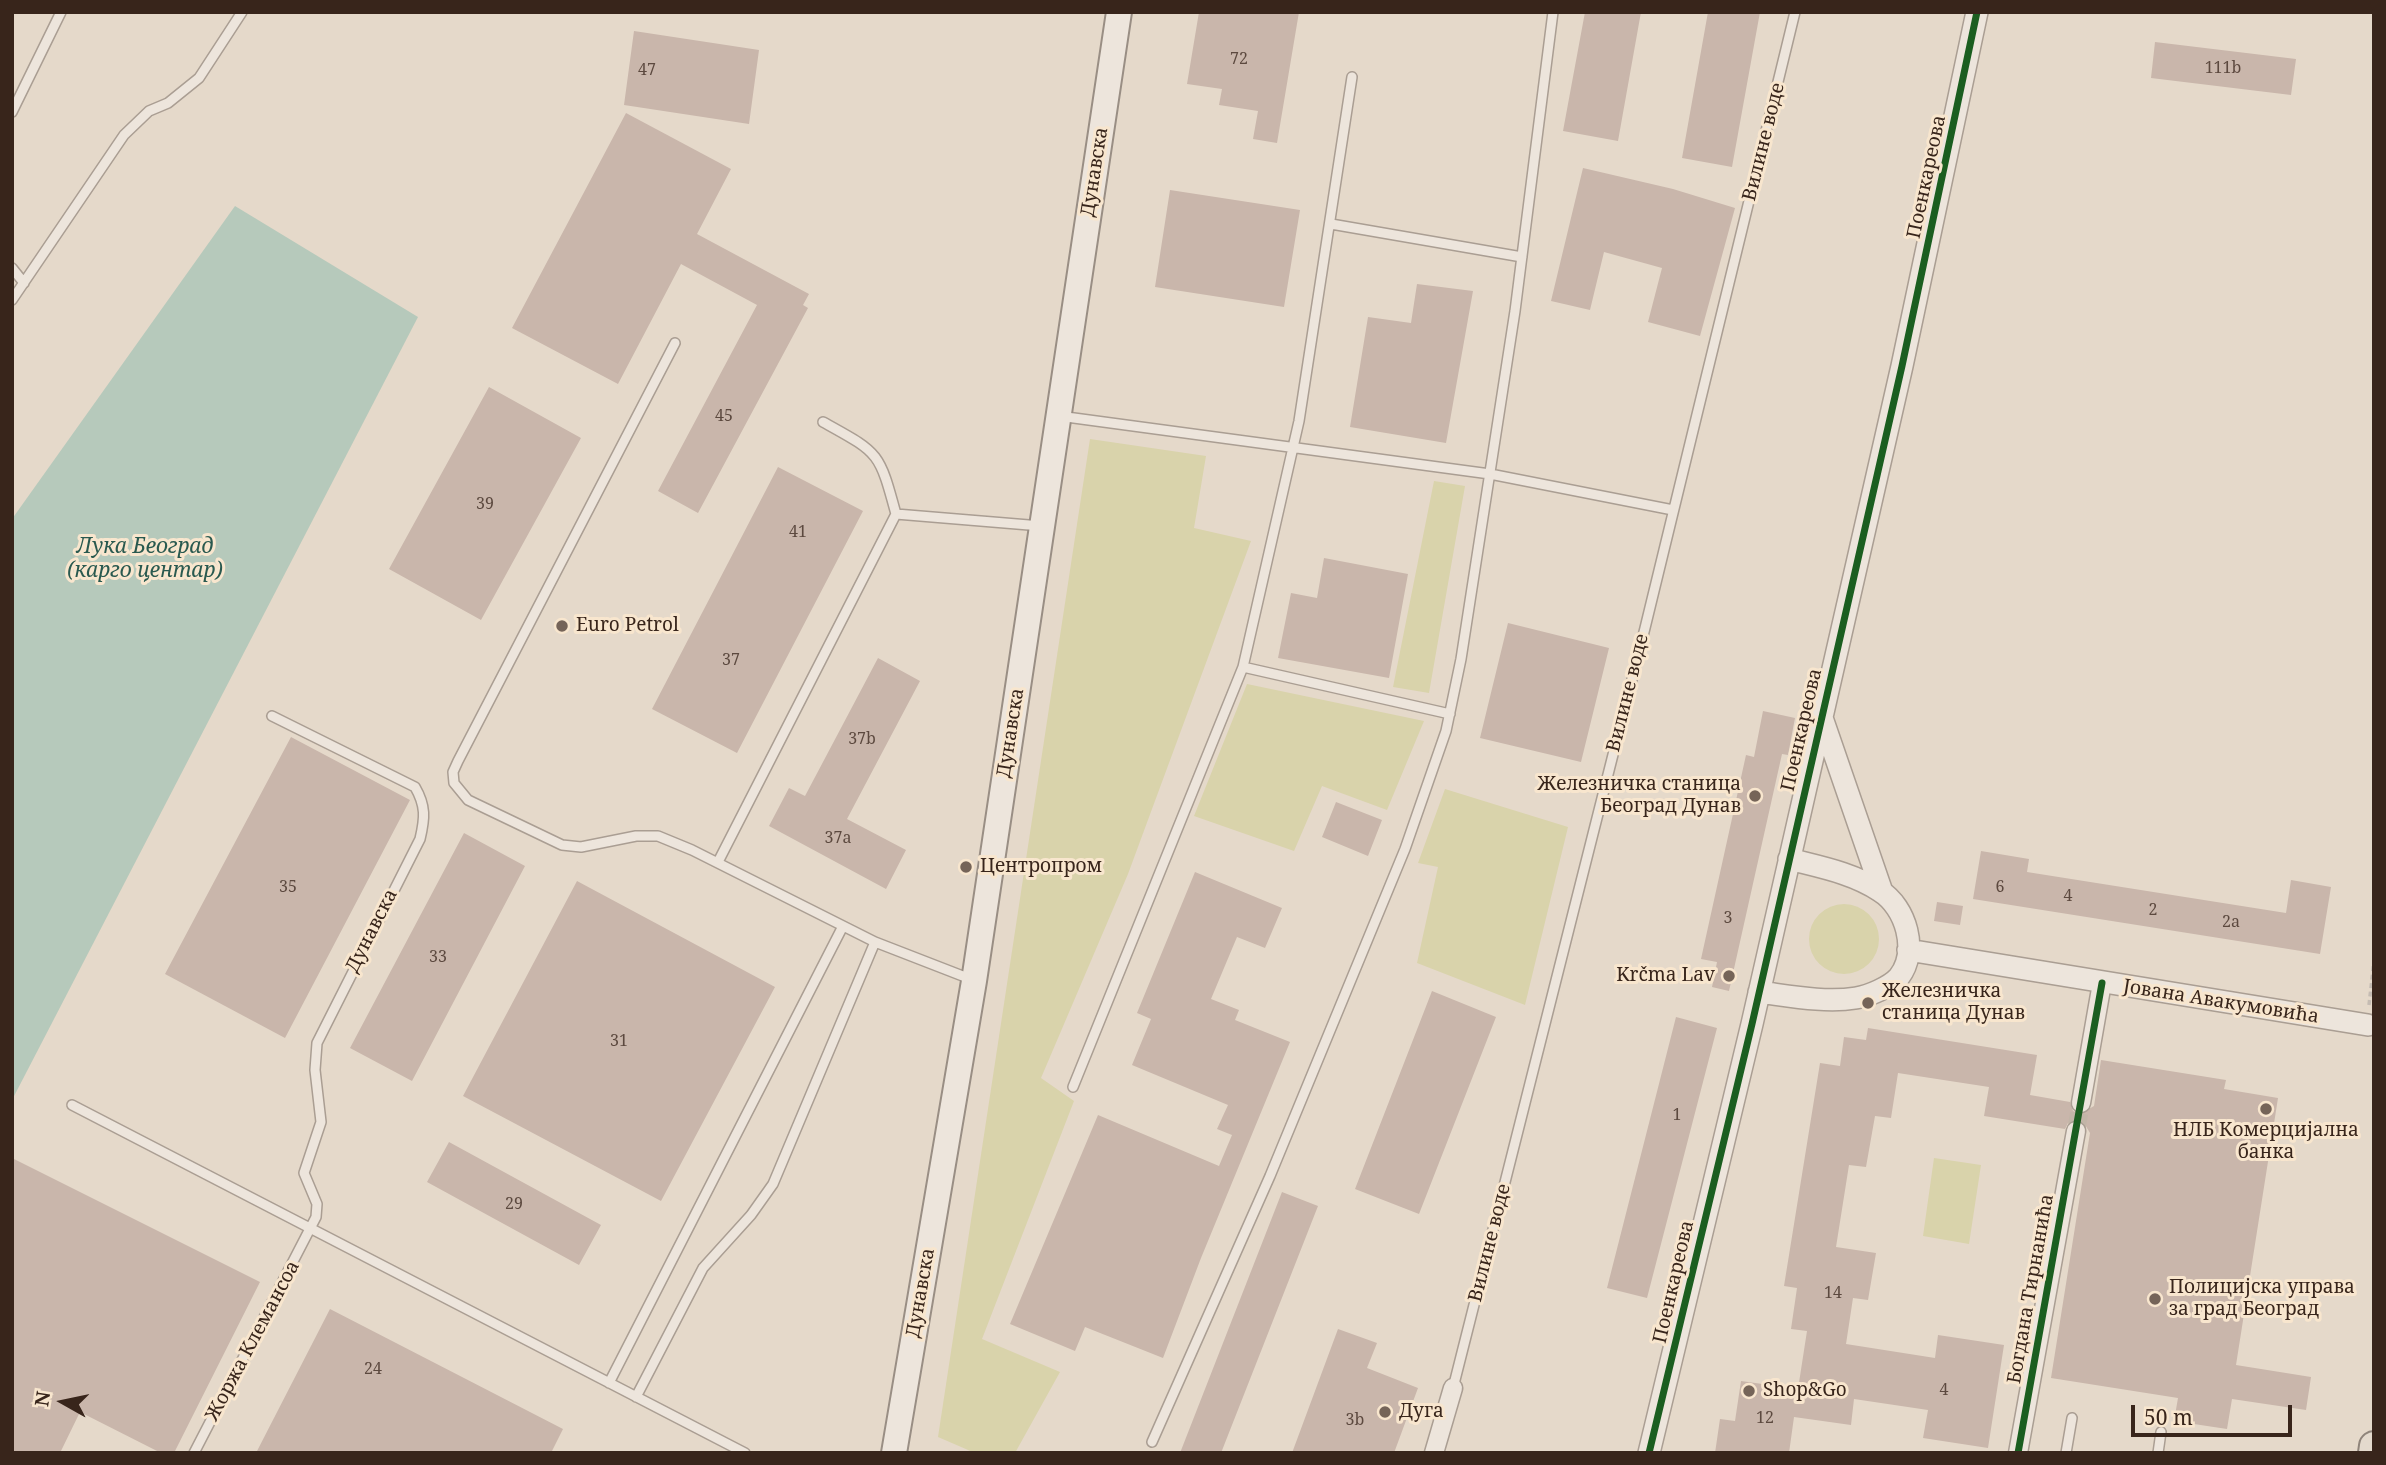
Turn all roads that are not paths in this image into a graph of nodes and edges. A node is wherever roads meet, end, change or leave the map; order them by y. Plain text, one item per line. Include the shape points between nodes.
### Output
1 (61, 12) edge
2 (242, 12) edge
3 (1119, 12) edge
4 (1553, 12) edge
5 (1795, 12) edge
6 (1978, 12) edge
7 (1352, 77) dead end
8 (12, 111) edge
9 (1331, 225) junction
10 (1522, 257) junction
11 (12, 268) edge
12 (24, 284) junction
13 (12, 300) edge
14 (675, 343) dead end
15 (1059, 416) junction
16 (823, 422) dead end
17 (1293, 447) junction
18 (1490, 474) junction
19 (1672, 510) junction
20 (897, 514) junction
21 (1042, 526) junction
22 (1243, 667) junction
23 (1450, 714) junction
24 (1821, 715) junction
25 (272, 716) dead end
26 (1789, 859) junction
27 (718, 862) junction
28 (1882, 892) junction
29 (844, 926) junction
30 (875, 942) junction
31 (1908, 950) junction
32 (974, 981) junction
33 (2102, 983) junction
34 (1759, 992) junction
35 (2368, 1019) road end
36 (1073, 1087) dead end
37 (2081, 1103) tunnel mouth
38 (72, 1105) dead end
39 (2076, 1131) tunnel mouth
40 (311, 1229) junction
41 (609, 1383) junction
42 (1453, 1388) joint
43 (636, 1397) junction
44 (2072, 1418) dead end
45 (2161, 1432) dead end
46 (1153, 1442) dead end
47 (2374, 1446) edge
48 (194, 1453) edge
49 (745, 1453) edge
50 (894, 1453) edge
51 (1434, 1453) edge
52 (1649, 1453) edge
53 (2018, 1453) edge
54 (2066, 1453) edge
55 (2158, 1453) edge
56 (2373, 1453) edge

1 - 8 lane
2 - 12 lane via 200,78 149,111 124,135
3 - 15 main road, Дунавска
4 - 10 lane
5 - 19 lane, Вилине воде
6 - 24 street, Поенкареова
7 - 9 lane
9 - 10 lane
9 - 17 lane
10 - 18 lane
11 - 12 lane
12 - 13 lane
14 - 27 lane via 453,772 454,783 468,800 562,845 581,847 658,835
15 - 17 lane
15 - 21 main road, Дунавска
16 - 20 lane via 877,456
17 - 18 lane
17 - 22 lane
18 - 19 lane
18 - 23 lane
19 - 42 lane, Вилине воде
20 - 21 lane
20 - 27 lane
21 - 32 main road, Дунавска
22 - 23 lane
22 - 36 lane
23 - 46 lane via 1405,849 1270,1176
24 - 26 street, Поенкареова
24 - 28 street
25 - 40 lane, Дунавска via 415,787 425,817 420,839 317,1043 321,1122 304,1173 317,1204
26 - 28 street via 1845,874
26 - 34 street, Поенкареова
27 - 29 lane
28 - 31 street via 1901,915 1908,932
29 - 30 lane
29 - 41 lane
30 - 32 lane
30 - 43 lane via 773,1184 703,1268
31 - 33 street, Јована Авакумовића
31 - 34 street via 1898,977 1869,994 1810,998
32 - 50 main road, Дунавска
33 - 35 street, Јована Авакумовића
33 - 37 street
34 - 52 street, Поенкареова
38 - 40 lane
39 - 53 street, Богдана Тирнанића
40 - 41 lane
40 - 48 lane, Жоржа Клемансоа
41 - 43 lane
42 - 51 street, Вилине воде
43 - 49 lane
44 - 54 lane
45 - 55 lane
47 - 56 main road

